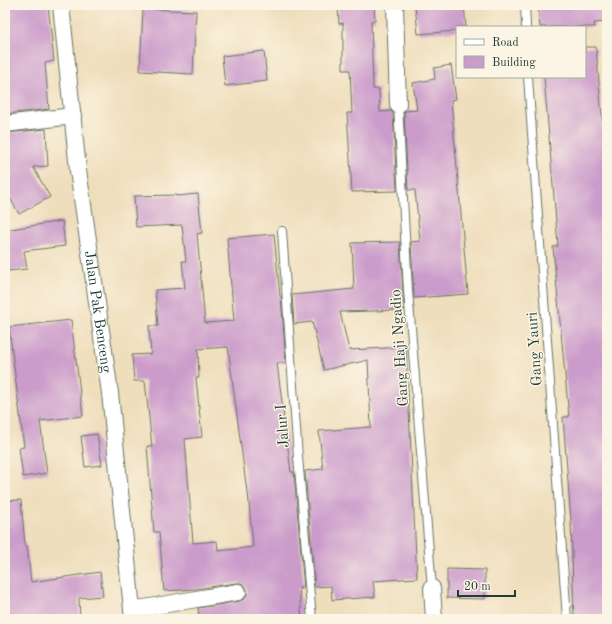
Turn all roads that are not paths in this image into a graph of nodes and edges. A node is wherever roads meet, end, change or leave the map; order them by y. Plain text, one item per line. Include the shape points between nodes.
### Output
1 (61, 5) edge
2 (395, 5) edge
3 (525, 5) edge
4 (526, 26) edge
5 (528, 78) edge
6 (398, 105) joint
7 (73, 116) junction
8 (5, 124) edge
9 (282, 231) dead end
10 (432, 588) joint
11 (238, 592) dead end
12 (132, 614) edge
13 (312, 619) edge
14 (434, 619) edge
15 (567, 619) edge

1 - 7 street, Jalan Pak Benceng
2 - 6 street
3 - 4 lane
5 - 15 lane, Gang Yauri
6 - 10 lane, Gang Haji Ngadio via 408,291
7 - 8 street
7 - 12 street, Jalan Pak Benceng via 79,178 110,393
9 - 13 lane, Jalur I
10 - 14 street
11 - 12 street

